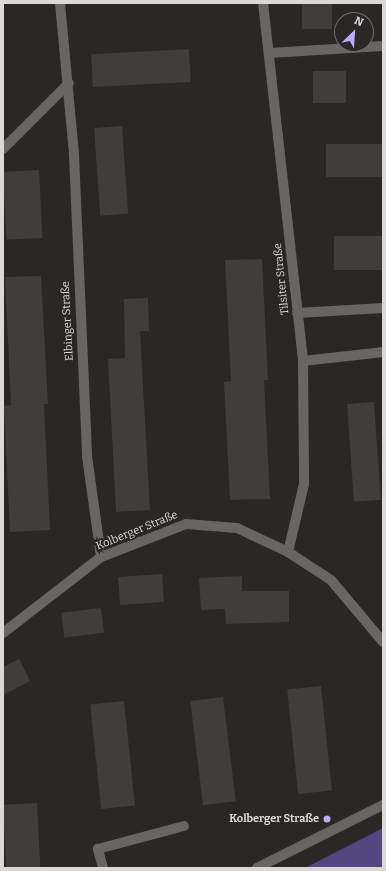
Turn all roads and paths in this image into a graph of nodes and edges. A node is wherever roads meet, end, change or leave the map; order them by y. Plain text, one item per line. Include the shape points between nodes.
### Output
1 (60, 3) edge
2 (263, 3) edge
3 (383, 46) edge
4 (270, 53) junction
5 (69, 83) junction
6 (3, 149) edge
7 (383, 308) edge
8 (298, 313) junction
9 (383, 352) edge
10 (303, 361) junction
11 (288, 552) junction
12 (101, 557) junction
13 (3, 633) edge
14 (383, 642) edge
15 (383, 805) edge
16 (184, 826) dead end
17 (103, 868) edge
18 (257, 868) edge

1 - 5 street, Elbinger Straße
2 - 4 street, Tilsiter Straße
3 - 4 street
4 - 8 street, Tilsiter Straße
5 - 6 street
5 - 12 street, Elbinger Straße via 87,456
7 - 8 street
8 - 10 street, Tilsiter Straße
9 - 10 street
10 - 11 street, Tilsiter Straße via 304,484
11 - 12 street, Kolberger Straße via 237,528 186,524
11 - 14 street, Kolberger Straße via 331,580
12 - 13 street, Kolberger Straße
15 - 18 street
16 - 17 street via 98,849

